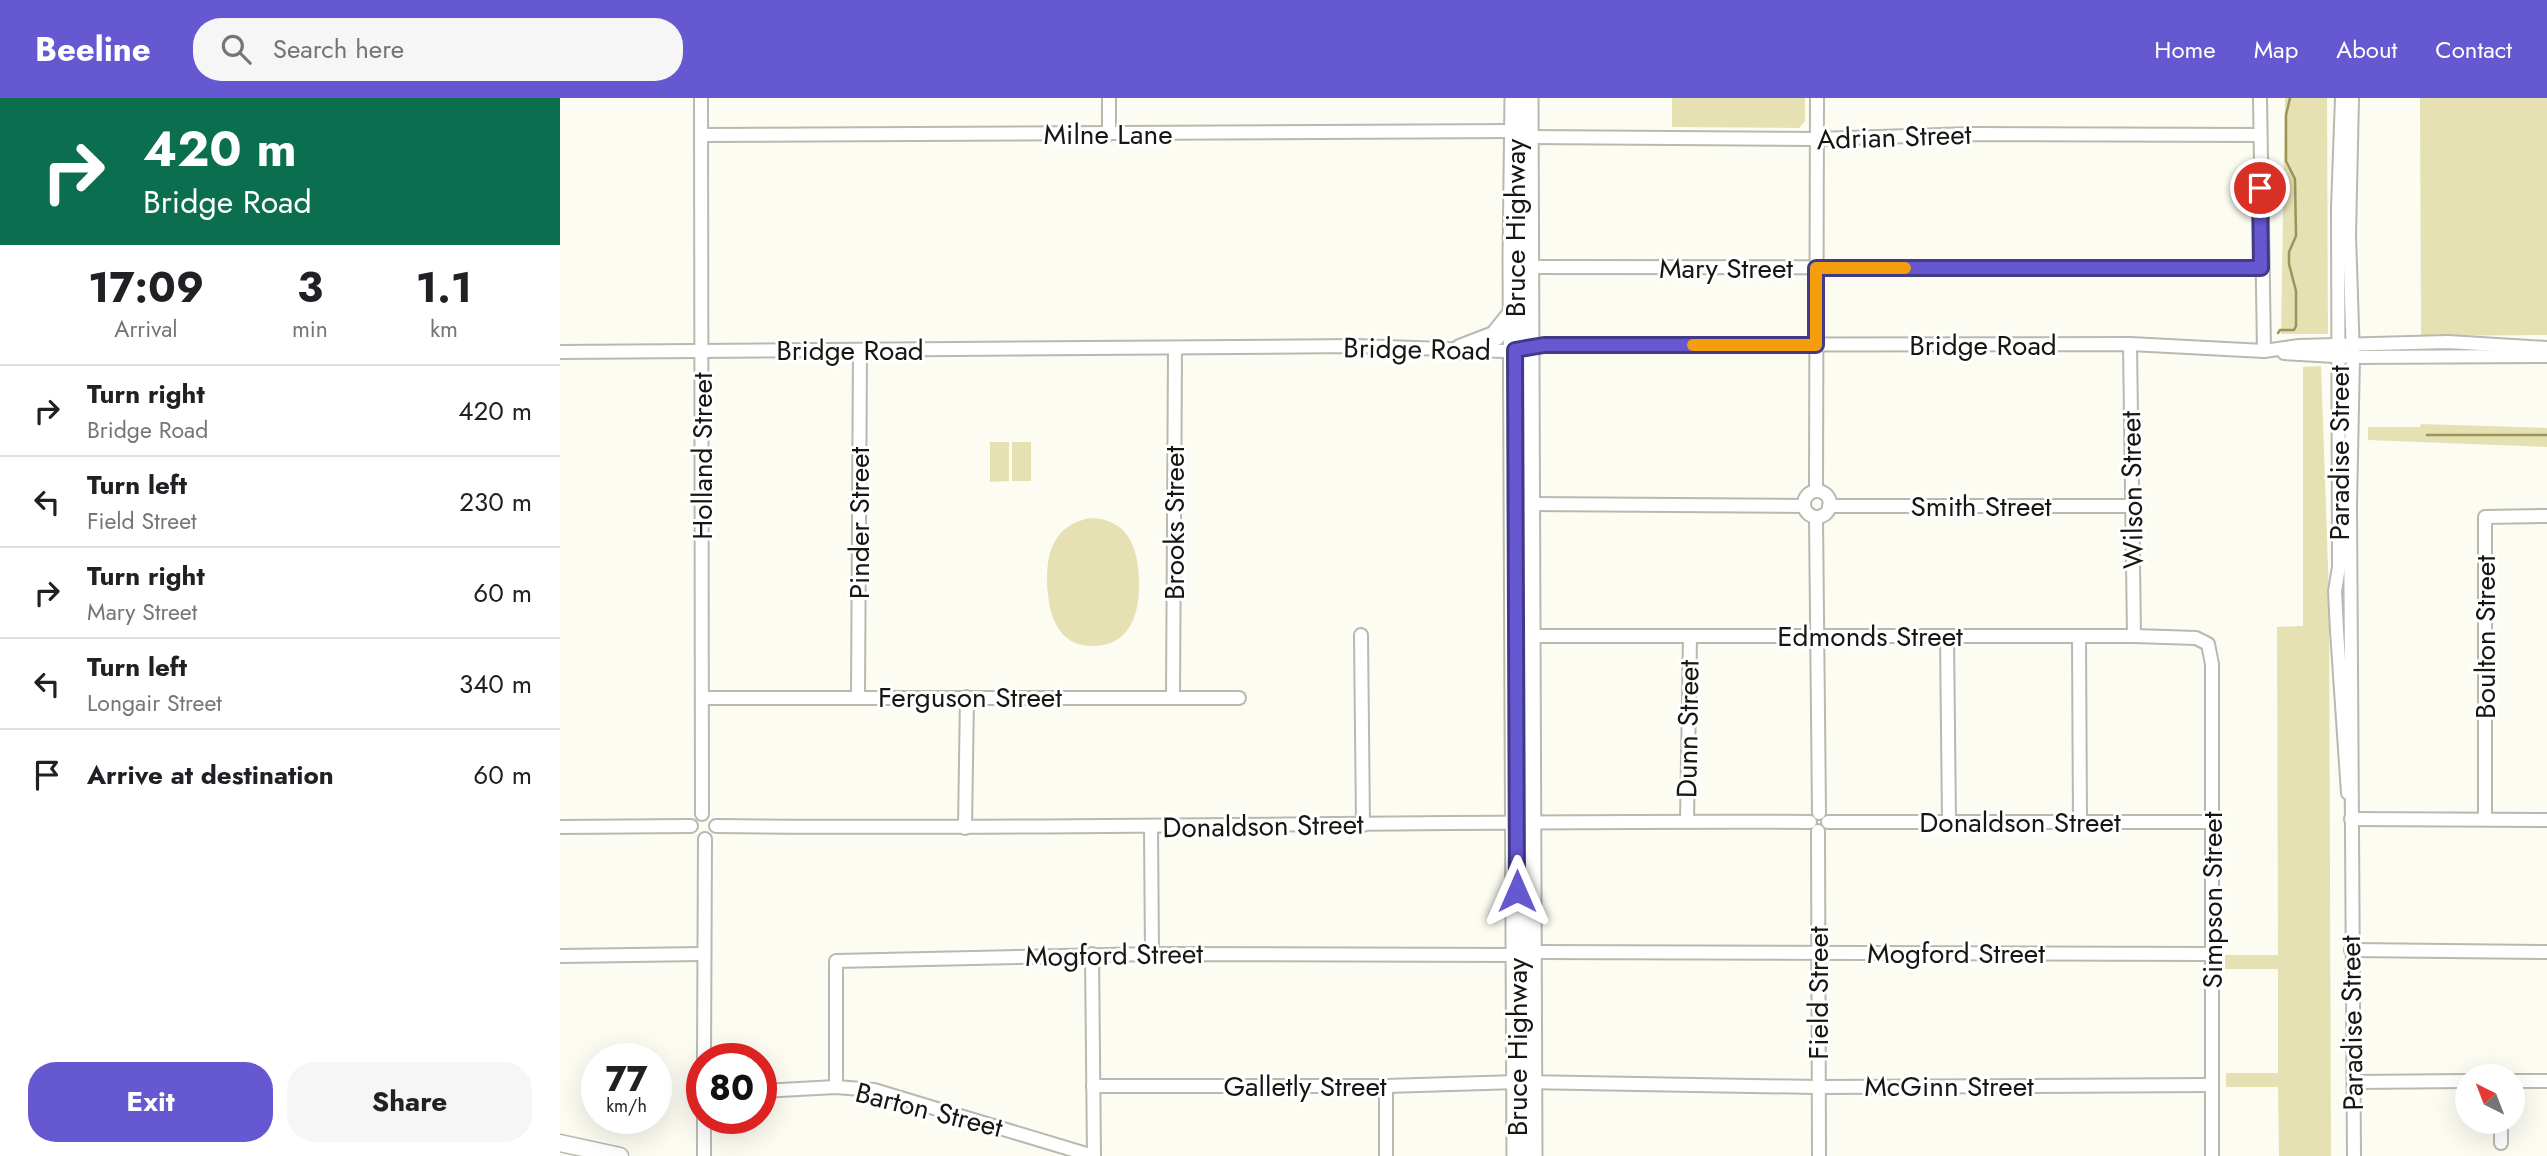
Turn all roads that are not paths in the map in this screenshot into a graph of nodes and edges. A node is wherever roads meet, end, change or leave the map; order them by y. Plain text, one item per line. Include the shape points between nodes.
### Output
1 (701, 98) edge
2 (1109, 98) edge
3 (1515, 98) edge
4 (1528, 98) edge
5 (1817, 98) edge
6 (2260, 98) edge
7 (2342, 98) edge
8 (2352, 98) edge
9 (1109, 134) junction
10 (1521, 134) junction
11 (701, 135) junction
12 (2260, 135) junction
13 (1817, 139) junction
14 (1527, 267) junction
15 (1816, 268) junction
16 (2261, 268) junction
17 (1515, 311) junction
18 (2130, 344) junction
19 (1816, 345) junction
20 (1522, 348) junction
21 (2547, 348) edge
22 (1175, 349) junction
23 (1461, 349) junction
24 (860, 350) junction
25 (2269, 351) junction
26 (2345, 351) junction
27 (560, 352) edge
28 (702, 352) junction
29 (2547, 356) edge
30 (1816, 491) junction
31 (1530, 504) junction
32 (1804, 506) junction
33 (1829, 506) junction
34 (2132, 506) junction
35 (2547, 516) edge
36 (1816, 517) junction
37 (1361, 635) dead end
38 (1818, 635) junction
39 (1530, 636) junction
40 (1947, 636) junction
41 (2134, 636) junction
42 (1690, 637) junction
43 (2079, 638) junction
44 (2208, 644) joint
45 (858, 697) junction
46 (967, 697) junction
47 (702, 698) junction
48 (1173, 698) junction
49 (1239, 698) dead end
50 (2351, 813) junction
51 (702, 814) junction
52 (2485, 819) junction
53 (2547, 820) edge
54 (1686, 821) junction
55 (1949, 821) junction
56 (1524, 822) junction
57 (1819, 822) junction
58 (2212, 822) junction
59 (2080, 823) junction
60 (1363, 825) junction
61 (691, 826) junction
62 (716, 826) junction
63 (560, 827) edge
64 (965, 828) junction
65 (1151, 828) junction
66 (705, 839) junction
67 (2351, 950) junction
68 (2547, 952) edge
69 (1818, 953) junction
70 (703, 954) junction
71 (1092, 954) junction
72 (1152, 954) junction
73 (1524, 954) junction
74 (2212, 954) junction
75 (560, 956) edge
76 (704, 1043) edge
77 (2455, 1081) edge
78 (2525, 1081) edge
79 (2547, 1081) edge
80 (2354, 1082) junction
81 (1525, 1083) junction
82 (2212, 1085) junction
83 (1093, 1086) junction
84 (1386, 1086) junction
85 (836, 1087) junction
86 (1817, 1087) junction
87 (777, 1090) edge
88 (704, 1134) edge
89 (2501, 1134) edge
90 (560, 1143) edge
91 (2501, 1143) dead end
92 (620, 1156) edge
93 (704, 1156) edge
94 (1094, 1156) edge
95 (1386, 1156) edge
96 (1517, 1156) edge
97 (1532, 1156) edge
98 (1819, 1156) edge
99 (2212, 1156) edge
100 (2354, 1156) edge

1 - 11 street, Holland Street
2 - 9 street
3 - 10 highway, Bruce Highway
4 - 10 highway, Bruce Highway
5 - 13 street
6 - 12 street
7 - 26 street, Paradise Street via 2338,208
8 - 26 street, Paradise Street
9 - 10 street, Milne Lane
9 - 11 street, Milne Lane
10 - 13 street, Adrian Street
10 - 14 highway, Bruce Highway
10 - 17 highway, Bruce Highway
11 - 28 street, Holland Street
12 - 13 street, Adrian Street via 1972,134
12 - 16 street
13 - 15 street
14 - 15 street, Mary Street
14 - 20 highway, Bruce Highway
15 - 16 street, Mary Street
15 - 19 street
16 - 25 street
17 - 20 highway, Bruce Highway
17 - 23 highway via 1495,336
18 - 19 street, Bridge Road
18 - 25 street, Bridge Road
18 - 34 street, Wilson Street
19 - 20 street, Bridge Road
19 - 30 street
20 - 23 street, Bridge Road
20 - 31 highway, Bruce Highway
20 - 56 highway, Bruce Highway
21 - 26 street, Bridge Road via 2448,342
22 - 23 street, Bridge Road
22 - 24 street, Bridge Road
22 - 48 street, Brooks Street
24 - 28 street, Bridge Road
24 - 45 street, Pinder Street
25 - 26 street, Bridge Road via 2298,346
26 - 29 street, Bridge Road
26 - 50 street, Paradise Street via 2336,618
27 - 28 street, Bridge Road
28 - 47 street, Holland Street
30 - 32 street via 1808,495
30 - 33 street via 1827,496
31 - 32 street
31 - 39 highway, Bruce Highway
32 - 36 street
33 - 34 street, Smith Street
33 - 36 street via 1825,514
34 - 41 street, Wilson Street
35 - 52 street, Boulton Street via 2485,517
36 - 38 street, Field Street
37 - 60 street
38 - 40 street, Edmonds Street
38 - 42 street, Edmonds Street
38 - 57 street, Field Street
39 - 42 street, Edmonds Street
39 - 56 highway, Bruce Highway
40 - 43 street, Edmonds Street
40 - 55 street
41 - 43 street, Edmonds Street
41 - 44 street, Edmonds Street via 2196,638
42 - 54 street, Dunn Street
43 - 59 street
44 - 58 street, Simpson Street via 2212,664
45 - 46 street, Ferguson Street
45 - 47 street, Ferguson Street
46 - 48 street, Ferguson Street
46 - 64 street
47 - 51 street, Holland Street
48 - 49 street, Ferguson Street
50 - 52 street
50 - 67 street, Paradise Street
51 - 61 street
51 - 62 street via 713,818
52 - 53 street
54 - 56 street, Donaldson Street
54 - 57 street, Donaldson Street
55 - 57 street, Donaldson Street
55 - 59 street, Donaldson Street
56 - 60 street, Donaldson Street
56 - 73 highway, Bruce Highway
57 - 69 street, Field Street
58 - 59 street, Donaldson Street
58 - 74 street, Simpson Street
60 - 65 street, Donaldson Street
61 - 63 street
61 - 66 street via 694,835
62 - 64 street, Donaldson Street
62 - 66 street
64 - 65 street, Donaldson Street
65 - 72 street
66 - 70 street
67 - 68 street
67 - 80 street, Paradise Street
69 - 73 street, Mogford Street
69 - 74 street, Mogford Street
69 - 86 street, Field Street
70 - 75 street
70 - 76 street
71 - 72 street, Mogford Street
71 - 83 street
71 - 85 street, Mogford Street via 836,961
72 - 73 street, Mogford Street
73 - 81 highway, Bruce Highway
74 - 82 street, Simpson Street
77 - 80 street
78 - 79 street
80 - 100 street, Paradise Street
81 - 84 street, Galletly Street
81 - 86 street, McGinn Street
81 - 96 highway, Bruce Highway
81 - 97 highway, Bruce Highway
82 - 86 street, McGinn Street
82 - 99 street, Simpson Street
83 - 84 street, Galletly Street
83 - 94 street
84 - 95 street
85 - 87 street, Barton Street
85 - 94 street, Barton Street via 905,1097
86 - 98 street, Field Street
88 - 93 street
89 - 91 street
90 - 92 main road

